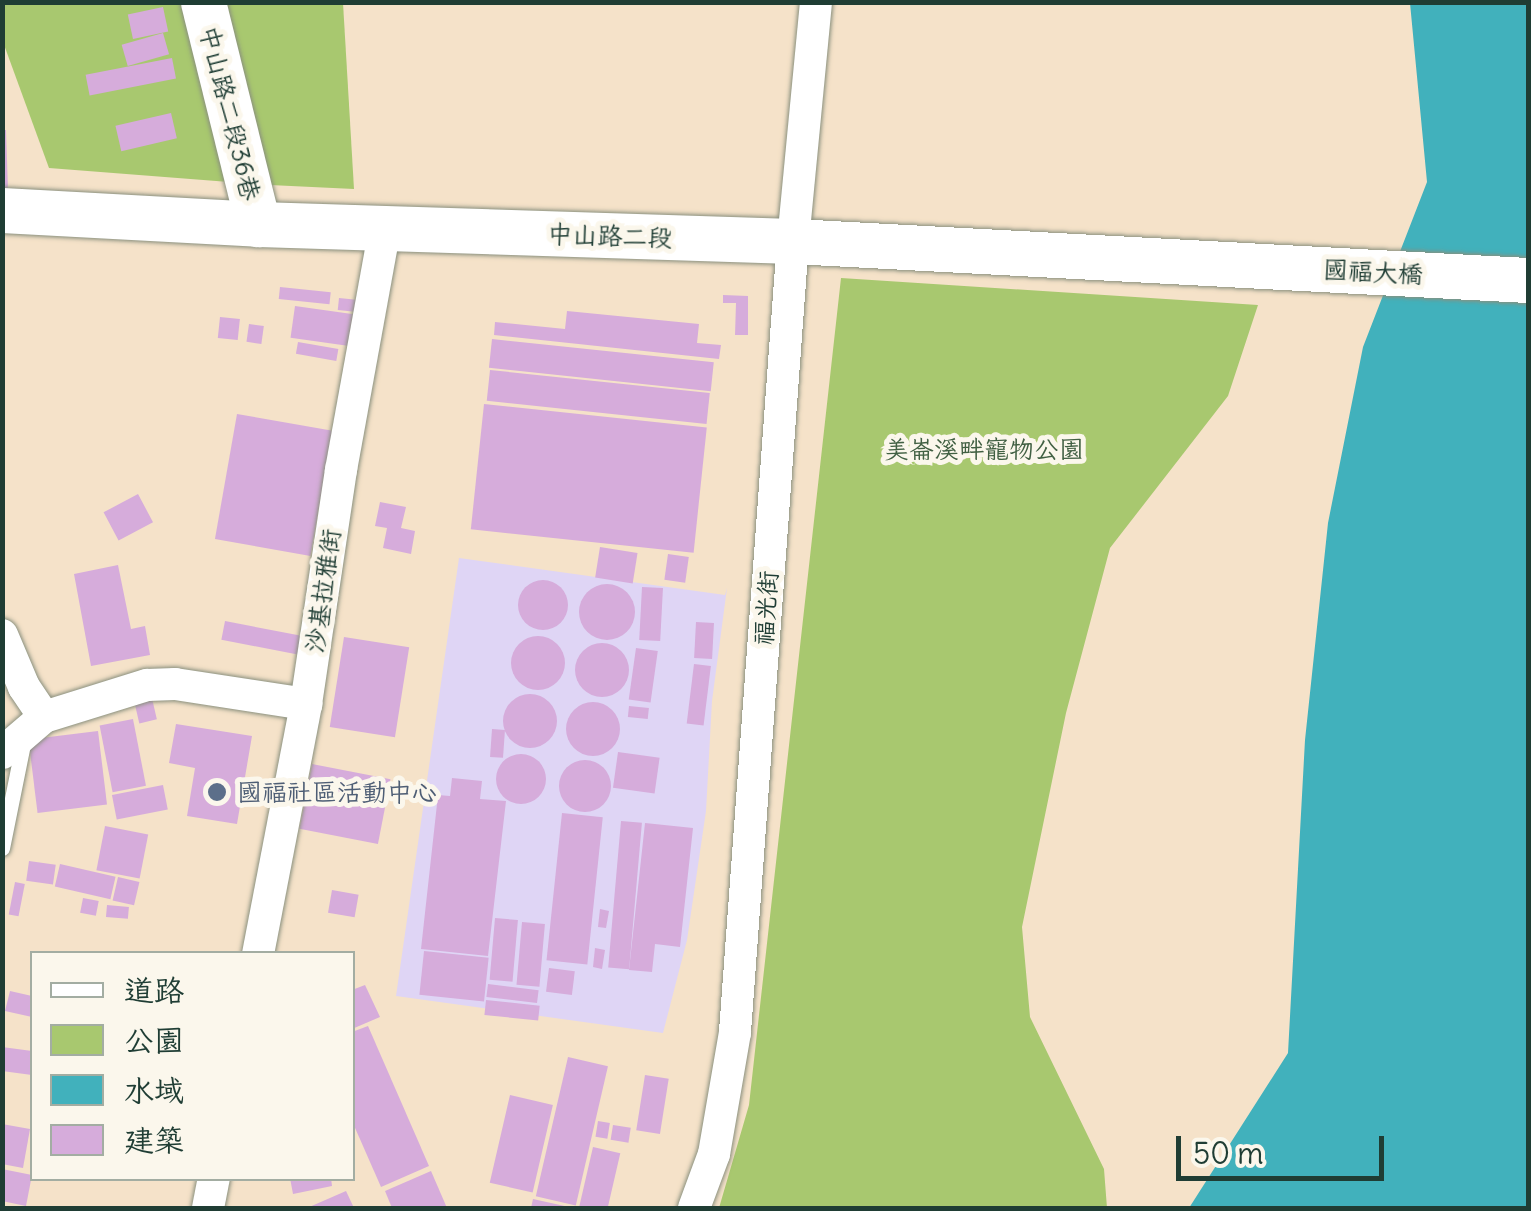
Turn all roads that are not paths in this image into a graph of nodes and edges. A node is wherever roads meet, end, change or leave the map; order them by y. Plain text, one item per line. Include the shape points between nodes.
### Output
1 (203, 2) edge
2 (816, 2) edge
3 (2, 210) edge
4 (258, 224) junction
5 (385, 229) junction
6 (793, 241) junction
7 (1218, 264) joint
8 (1528, 280) edge
9 (2, 635) edge
10 (306, 704) junction
11 (24, 734) edge
12 (2, 848) edge
13 (259, 951) edge
14 (213, 1181) edge
15 (208, 1208) edge
16 (694, 1208) edge

1 - 4 street, 中山路二段36巷
2 - 6 street, 福光街
3 - 4 street, 中山路二段
4 - 5 street, 中山路二段
5 - 6 street, 中山路二段
5 - 10 street, 沙基拉雅街
6 - 7 street, 中山路二段
6 - 16 street, 福光街 via 735,1032 714,1154
7 - 8 street, 國福大橋
9 - 11 street via 24,687
10 - 11 street via 161,684 122,691
10 - 13 street, 沙基拉雅街
11 - 12 lane
14 - 15 street

